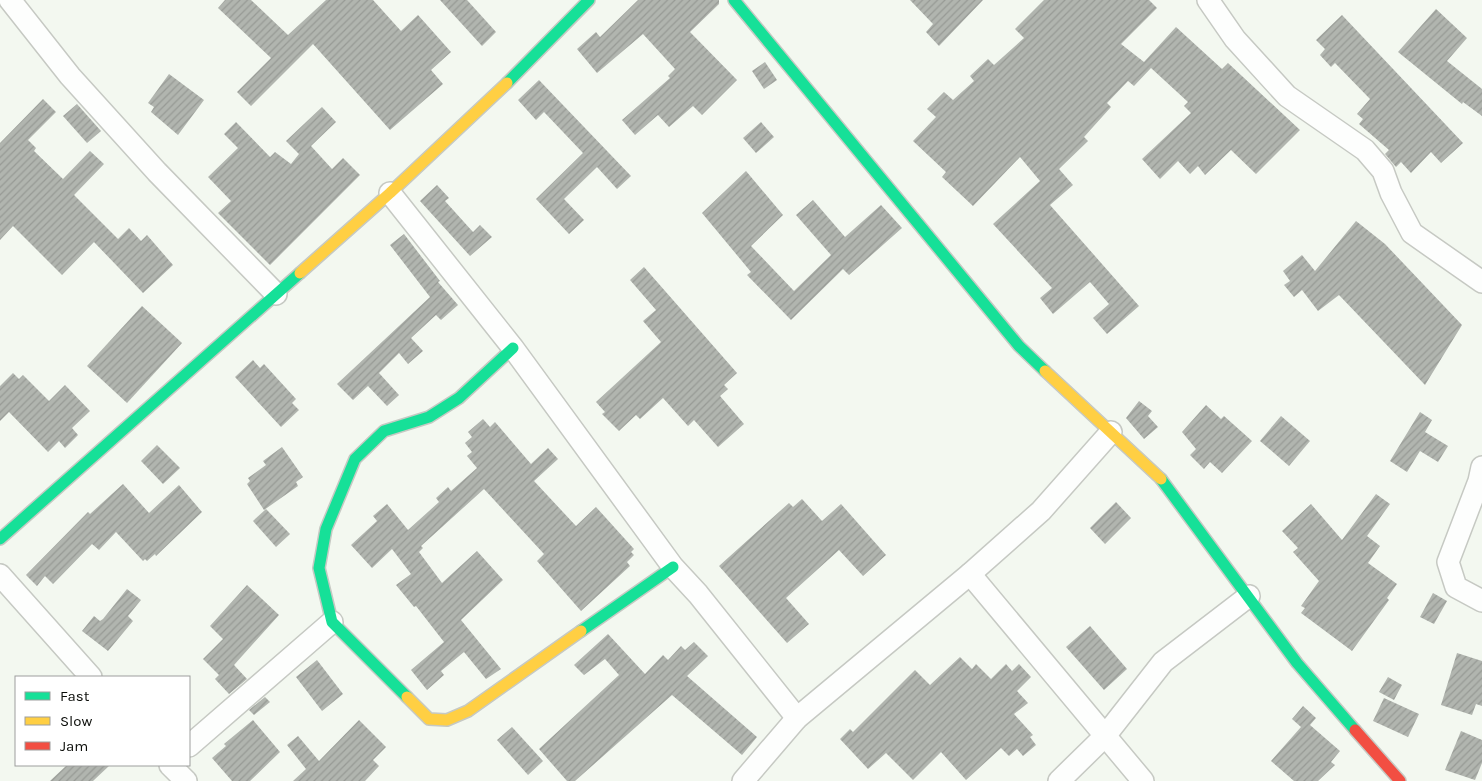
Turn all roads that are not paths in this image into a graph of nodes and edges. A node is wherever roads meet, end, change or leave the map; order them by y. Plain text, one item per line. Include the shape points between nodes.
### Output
1 (10, 0) edge
2 (589, 0) edge
3 (734, 0) edge
4 (1208, 0) edge
5 (390, 193) junction
6 (1482, 282) edge
7 (276, 294) junction
8 (513, 348) junction
9 (1111, 432) junction
10 (1482, 467) edge
11 (0, 539) edge
12 (673, 567) junction
13 (970, 574) junction
14 (0, 575) edge
15 (1249, 596) junction
16 (1482, 601) edge
17 (332, 622) junction
18 (90, 676) edge
19 (797, 718) junction
20 (1105, 736) junction
21 (190, 745) edge
22 (171, 766) edge
23 (186, 781) edge
24 (743, 781) edge
25 (1059, 781) edge
26 (1143, 781) edge
27 (1400, 781) edge

1 - 7 street via 70,76 150,165
2 - 5 street via 498,92
3 - 9 street via 1019,346
4 - 6 street via 1236,39 1286,96 1365,150 1383,171 1412,233
5 - 7 street
5 - 8 street
7 - 11 street
8 - 12 street
8 - 17 street via 459,398 428,417 384,431 355,459 326,529 319,568
9 - 13 street via 1041,512
9 - 15 street via 1163,481
10 - 16 street via 1448,562 1456,587
12 - 17 street via 468,711 447,720 429,719
12 - 19 street
13 - 19 street
13 - 20 street
14 - 18 street
15 - 20 street via 1163,662
15 - 27 street via 1297,664
17 - 21 street
19 - 24 street
20 - 25 street
20 - 26 street
22 - 23 street

